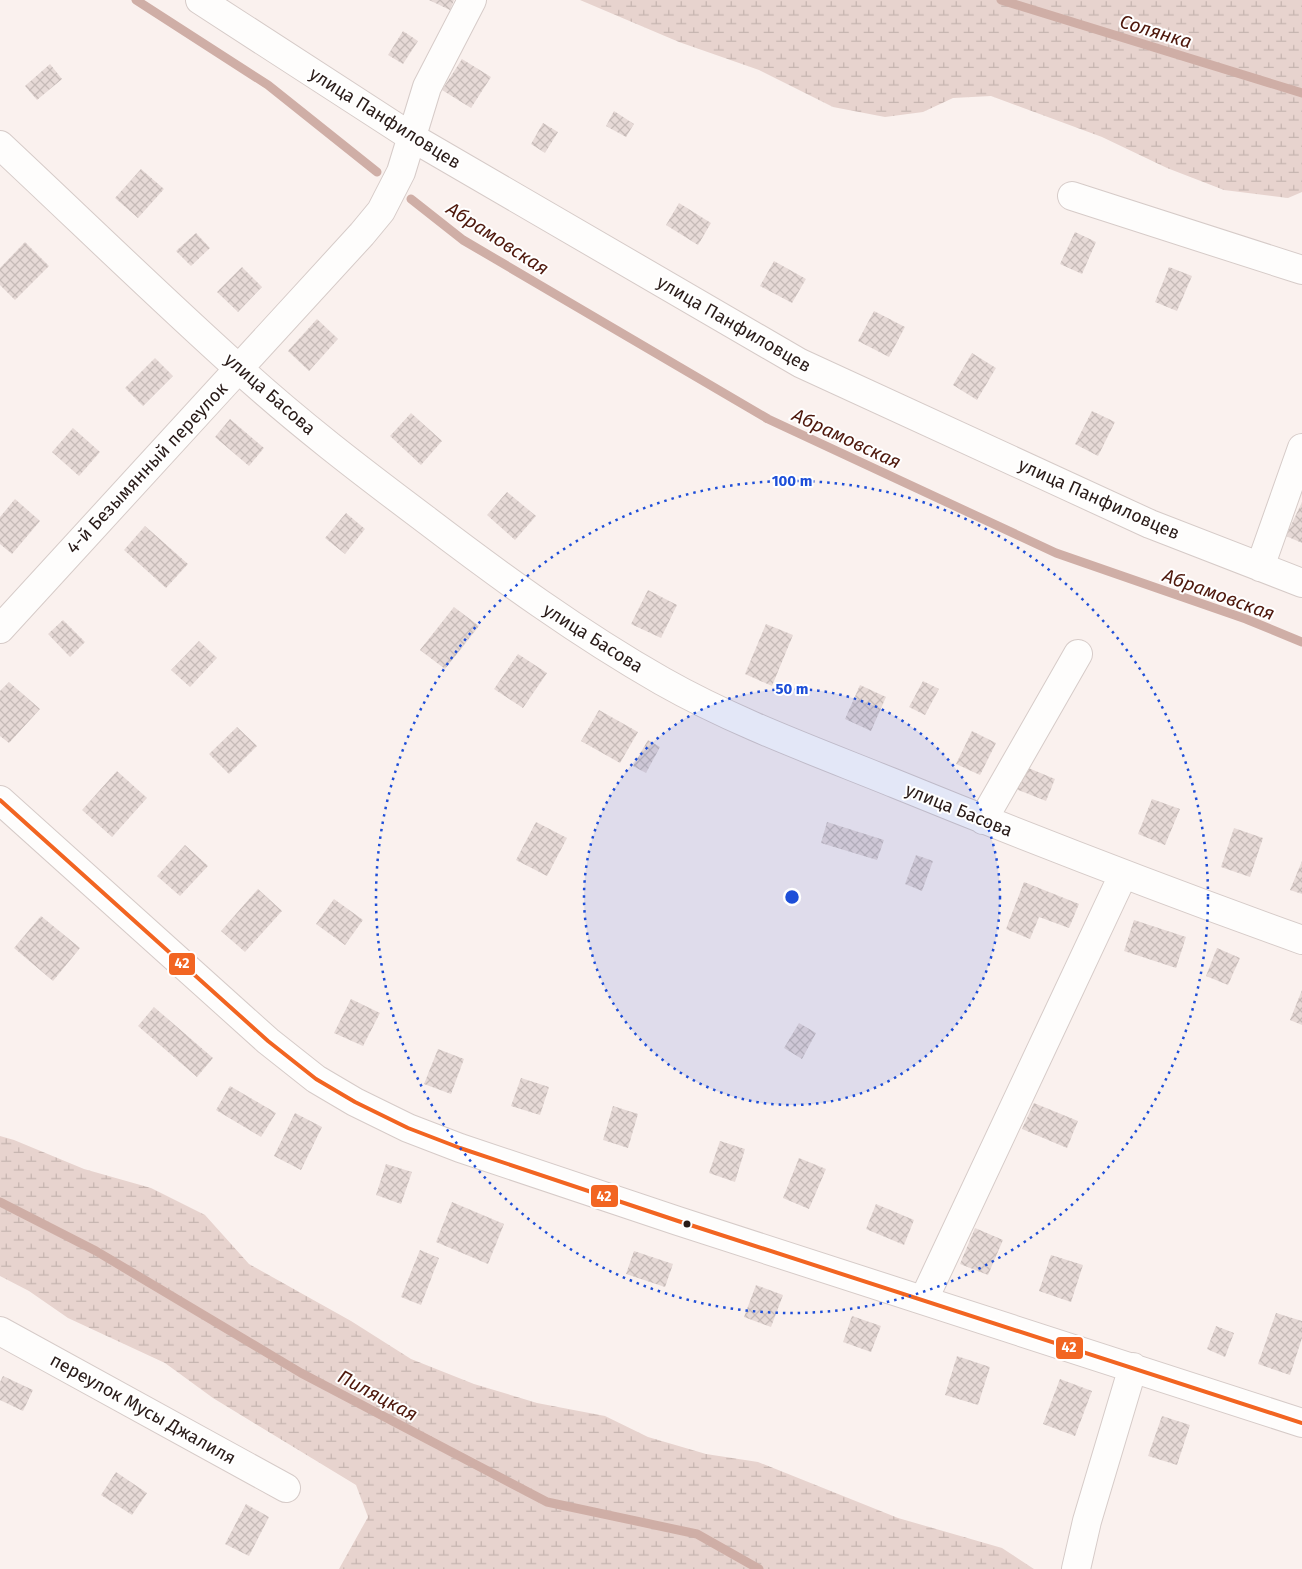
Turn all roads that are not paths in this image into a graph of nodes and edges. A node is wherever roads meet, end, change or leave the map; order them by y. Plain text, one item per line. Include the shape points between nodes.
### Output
1 (200, 0) edge
2 (472, 0) edge
3 (413, 138) junction
4 (0, 145) edge
5 (1072, 196) dead end
6 (1302, 270) edge
7 (238, 368) junction
8 (1302, 448) edge
9 (1260, 567) junction
10 (1302, 583) edge
11 (0, 628) edge
12 (1078, 654) dead end
13 (0, 800) edge
14 (983, 820) junction
15 (1123, 875) junction
16 (1302, 940) edge
17 (924, 1299) junction
18 (0, 1331) edge
19 (1133, 1367) junction
20 (1302, 1423) edge
21 (286, 1488) dead end
22 (1076, 1569) edge

1 - 3 street, улица Панфиловцев
2 - 3 street, 4-й Безымянный переулок via 427,87
3 - 7 street, 4-й Безымянный переулок via 401,172 381,211
3 - 9 street, улица Панфиловцев via 800,363 1150,524
4 - 7 street, улица Басова
5 - 6 street
7 - 11 street, 4-й Безымянный переулок
7 - 14 street, улица Басова via 358,469 548,610 614,652 726,713
8 - 9 street
9 - 10 street, улица Панфиловцев
12 - 14 street
13 - 17 street via 268,1042 316,1079 355,1102 408,1128 460,1148
14 - 15 street, улица Басова
15 - 16 street, улица Басова
15 - 17 street
17 - 19 street
18 - 21 street, переулок Мусы Джалиля
19 - 20 street
19 - 22 street

